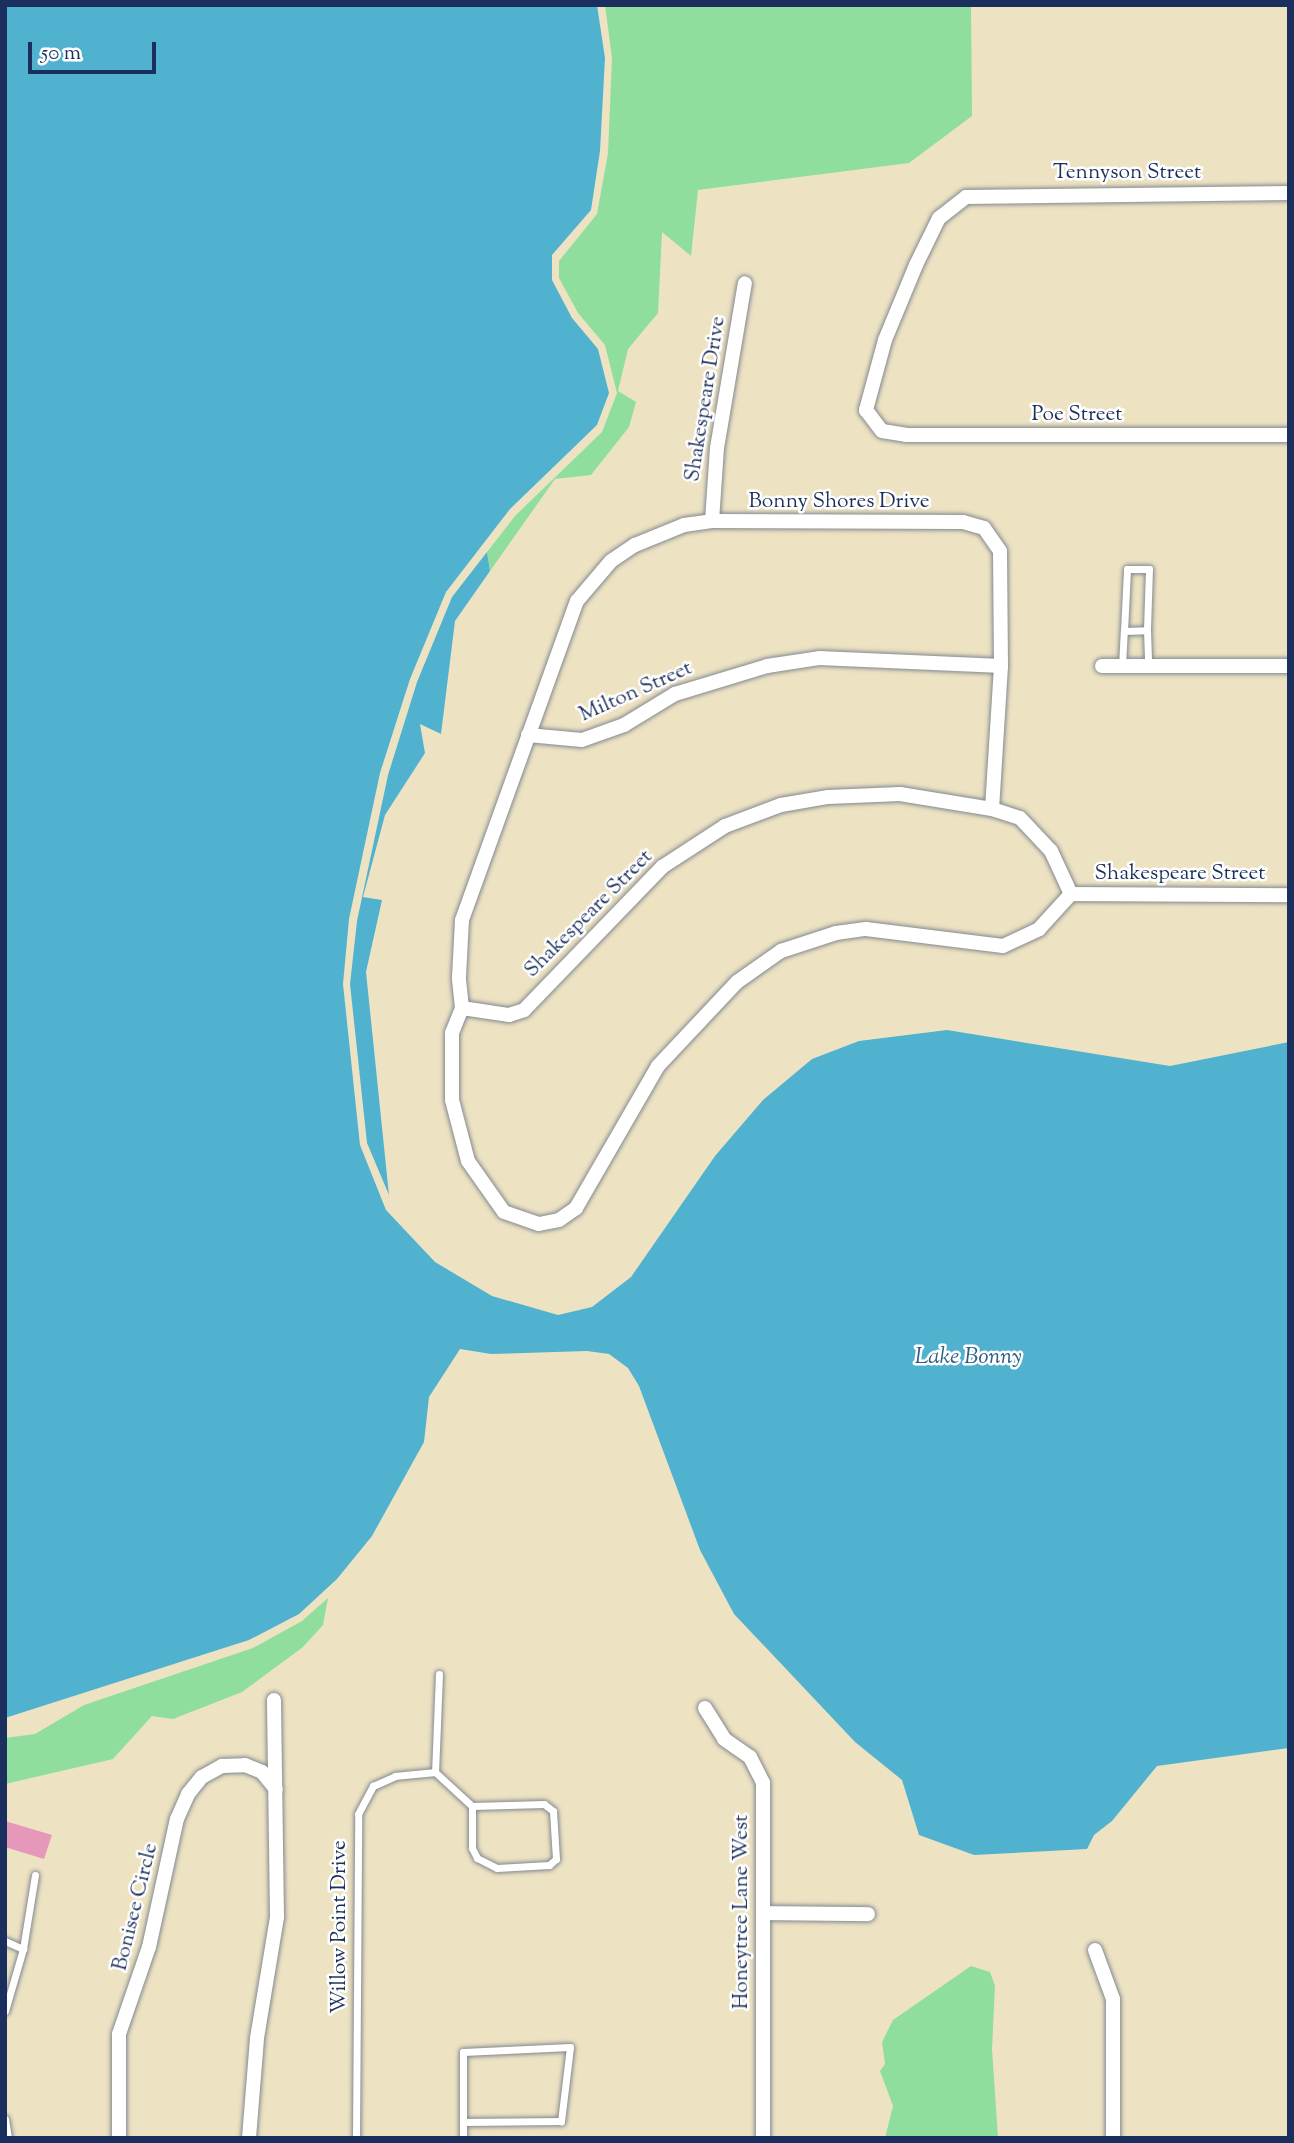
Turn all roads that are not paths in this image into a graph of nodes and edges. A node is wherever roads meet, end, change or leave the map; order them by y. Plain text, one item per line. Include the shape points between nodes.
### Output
1 (1289, 193) edge
2 (745, 283) dead end
3 (871, 421) joint
4 (1289, 435) edge
5 (712, 521) junction
6 (1147, 630) junction
7 (1124, 631) junction
8 (1002, 666) junction
9 (1102, 666) dead end
10 (1122, 666) junction
11 (1148, 666) junction
12 (1289, 666) edge
13 (528, 735) junction
14 (992, 808) junction
15 (1071, 894) junction
16 (1289, 895) edge
17 (462, 1008) junction
18 (439, 1674) dead end
19 (274, 1700) dead end
20 (705, 1708) dead end
21 (435, 1772) junction
22 (276, 1789) junction
23 (472, 1806) junction
24 (35, 1875) dead end
25 (764, 1913) junction
26 (868, 1914) dead end
27 (5, 1941) edge
28 (23, 1949) junction
29 (1095, 1950) dead end
30 (5, 2011) edge
31 (5, 2119) edge
32 (463, 2122) junction
33 (8, 2138) edge
34 (120, 2138) edge
35 (249, 2138) edge
36 (356, 2138) edge
37 (463, 2138) edge
38 (763, 2138) edge
39 (1113, 2138) edge

1 - 3 street, Tennyson Street via 966,197 939,218 916,265 867,398
2 - 5 street, Shakespeare Drive via 717,448
3 - 4 street, Poe Street via 882,431 905,435
5 - 8 street, Bonny Shores Drive via 963,522 984,528 1000,551
5 - 13 street, Bonny Shores Drive via 684,525 635,545 593,581 578,601
6 - 7 lane
6 - 7 lane via 1149,569 1127,569
6 - 11 lane
7 - 10 lane
8 - 13 street, Milton Street via 820,658 767,666 687,690 640,712 624,725 582,740
8 - 14 street, Bonny Shores Drive
9 - 10 street
10 - 11 street
11 - 12 street
13 - 17 street via 462,920
14 - 15 street, Shakespeare Street via 1020,818 1035,832 1051,851
14 - 17 street, Shakespeare Street via 867,793 781,806 725,826 662,867 635,891 524,1010 509,1015
15 - 16 street, Shakespeare Street
15 - 17 street, Shakespeare Street via 1039,929 1003,946 866,929 805,942 757,965 658,1066 576,1208 559,1220 538,1224 519,1220 496,1203 468,1161 451,1087 452,1033
18 - 21 lane
19 - 22 street
20 - 25 street, Honeytree Lane West via 724,1739 750,1757 763,1783
21 - 23 lane
21 - 36 lane, Willow Point Drive via 395,1776 373,1786 358,1814
22 - 34 street, Bonisee Circle via 262,1772 245,1765 222,1766 202,1777 188,1794 177,1819 149,1947 118,2034
22 - 35 street via 277,1917 257,2038
23 - 23 lane via 472,1848 477,1858 497,1868 549,1865 556,1859 553,1811 544,1804
24 - 28 lane
25 - 26 street
25 - 38 street, Honeytree Lane West
27 - 28 lane
28 - 30 lane
29 - 39 street via 1113,1999
31 - 33 lane
32 - 32 lane via 463,2052 570,2047 561,2121
32 - 37 lane

